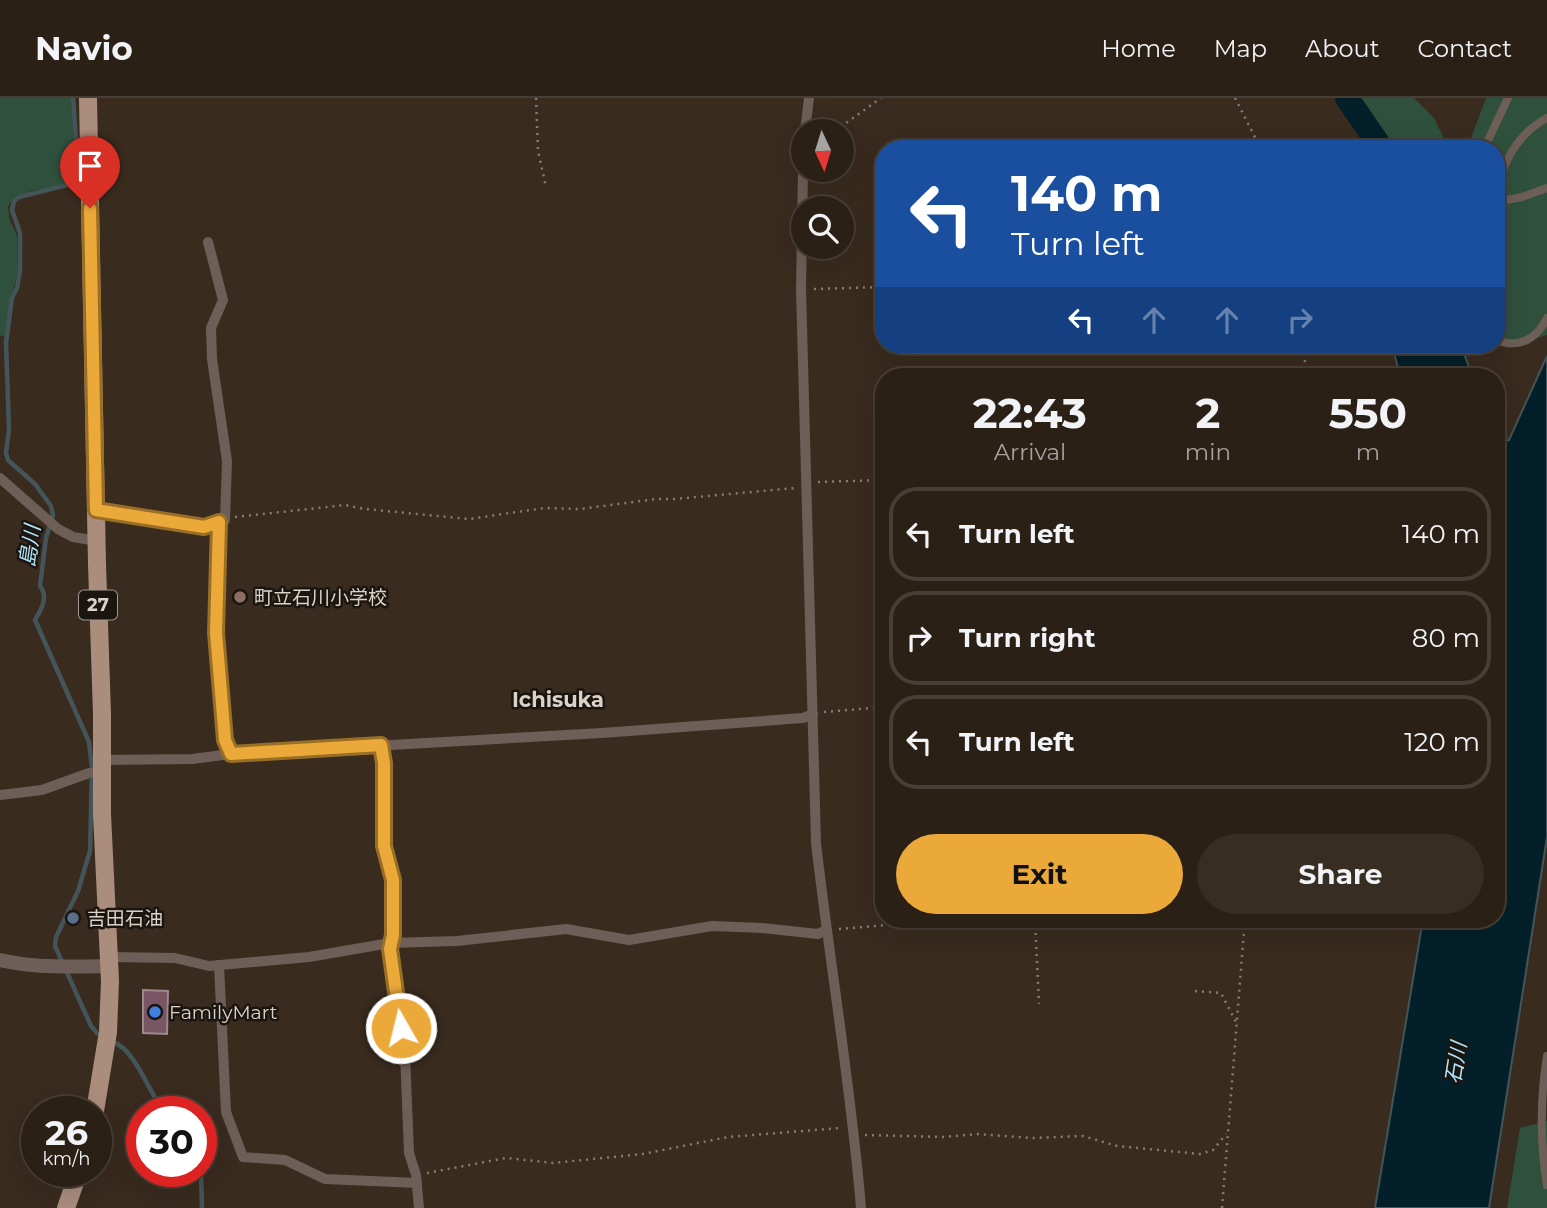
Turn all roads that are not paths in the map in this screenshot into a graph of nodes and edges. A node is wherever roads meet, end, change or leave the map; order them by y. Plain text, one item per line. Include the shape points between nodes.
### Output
1 (88, 98) edge
2 (809, 98) edge
3 (1508, 98) edge
4 (1547, 118) edge
5 (806, 119) edge
6 (1488, 140) edge
7 (1505, 166) edge
8 (803, 182) edge
9 (1547, 188) edge
10 (1505, 200) edge
11 (208, 242) dead end
12 (1547, 318) edge
13 (1505, 343) edge
14 (0, 478) edge
15 (96, 510) junction
16 (222, 521) junction
17 (97, 541) junction
18 (813, 715) junction
19 (381, 745) junction
20 (231, 754) junction
21 (103, 766) junction
22 (0, 795) edge
23 (826, 930) junction
24 (390, 943) junction
25 (0, 960) edge
26 (109, 962) junction
27 (219, 965) junction
28 (1547, 1056) edge
29 (97, 1096) edge
30 (416, 1179) junction
31 (1547, 1185) edge
32 (73, 1187) edge
33 (66, 1208) edge
34 (419, 1208) edge
35 (861, 1208) edge

1 - 15 main road, 27
2 - 5 street
3 - 6 street
4 - 7 street via 1517,142
8 - 18 street via 801,289
9 - 10 street
11 - 16 street via 223,300 212,328 227,461
12 - 13 street via 1534,338
14 - 17 street via 58,529
15 - 16 street via 204,527
15 - 17 main road, 27
16 - 20 street via 216,633 225,740
17 - 21 main road, 27
18 - 19 street
18 - 23 street via 817,843
19 - 20 street
19 - 24 street via 384,846 393,880
20 - 21 street
21 - 22 street via 42,790
21 - 26 main road, 27
23 - 24 street via 818,934 712,926 629,940 566,929
23 - 35 street
24 - 27 street via 309,957
24 - 30 street via 405,1054 409,1153
25 - 26 street via 52,967
26 - 27 street via 175,958
26 - 29 main road, 27 via 108,1032
27 - 30 street via 226,1112 243,1157 285,1160 325,1179
28 - 31 street via 1541,1092
30 - 34 street
32 - 33 main road

